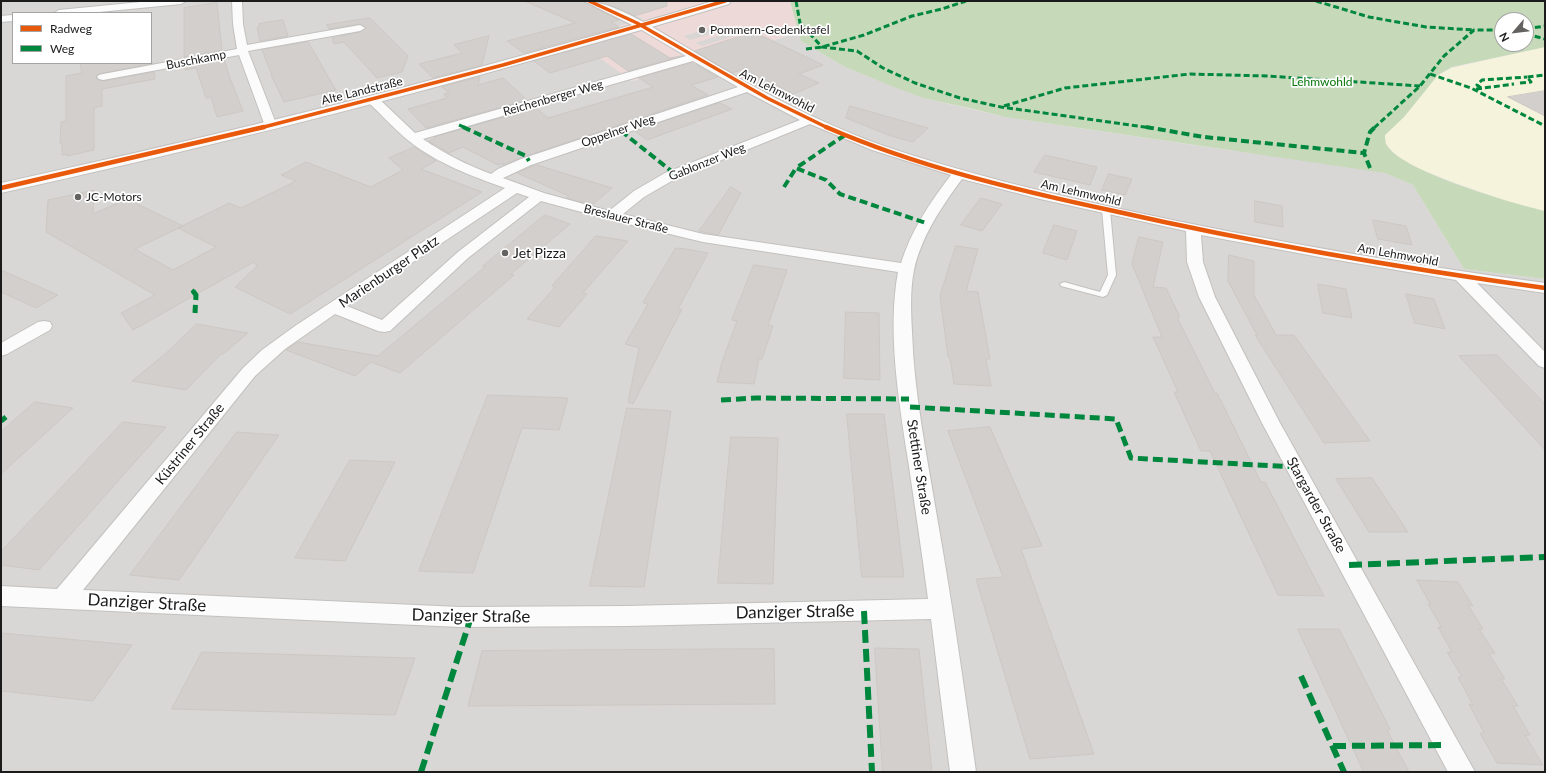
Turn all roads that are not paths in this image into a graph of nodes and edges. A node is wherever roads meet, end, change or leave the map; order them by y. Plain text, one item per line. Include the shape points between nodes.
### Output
1 (181, 1) edge
2 (237, 1) edge
3 (589, 1) edge
4 (720, 4) edge
5 (69, 12) edge
6 (12, 18) edge
7 (1, 19) edge
8 (642, 26) junction
9 (360, 28) dead end
10 (242, 50) junction
11 (694, 57) junction
12 (103, 77) dead end
13 (746, 88) junction
14 (372, 100) junction
15 (810, 120) junction
16 (271, 126) junction
17 (413, 138) junction
18 (959, 174) junction
19 (492, 180) junction
20 (1, 188) edge
21 (515, 188) junction
22 (539, 196) junction
23 (1106, 210) junction
24 (612, 216) junction
25 (1193, 230) junction
26 (907, 269) junction
27 (1462, 277) junction
28 (1064, 284) dead end
29 (1545, 288) edge
30 (334, 307) junction
31 (44, 326) dead end
32 (1, 350) edge
33 (1545, 362) edge
34 (1, 596) edge
35 (62, 600) junction
36 (942, 609) junction
37 (963, 772) edge
38 (1462, 772) edge

1 - 5 street
2 - 10 street, Buschkamp
3 - 8 street, Am Lehmwohld
4 - 8 street, Alte Landstraße
6 - 7 street
8 - 11 street, Am Lehmwohld
8 - 14 street, Alte Landstraße
9 - 10 street, Buschkamp
10 - 12 street, Buschkamp
10 - 16 street, Buschkamp
11 - 13 street, Am Lehmwohld
11 - 17 street, Reichenberger Weg
13 - 15 street, Am Lehmwohld
13 - 19 street, Oppelner Weg via 532,160 503,172
14 - 16 street, Alte Landstraße
14 - 17 street, Breslauer Straße
15 - 18 street, Am Lehmwohld via 899,155
15 - 24 street, Gablonzer Weg via 670,176 639,194
16 - 20 street, Alte Landstraße
17 - 19 street, Breslauer Straße via 452,163
18 - 23 street, Am Lehmwohld
18 - 26 street, Stettiner Straße via 923,227
19 - 21 street, Breslauer Straße
21 - 22 street, Breslauer Straße
21 - 30 street, Marienburger Platz
22 - 24 street, Breslauer Straße
22 - 30 street, Marienburger Platz via 463,255 384,327
23 - 25 street, Am Lehmwohld
23 - 28 lane via 1112,275 1103,295
24 - 26 street, Breslauer Straße via 703,238
25 - 27 street, Am Lehmwohld
25 - 38 street, Stargarder Straße via 1195,262 1207,297 1271,423
26 - 36 street, Stettiner Straße via 903,309 906,382
27 - 29 street, Am Lehmwohld
27 - 33 street
30 - 35 street, Küstriner Straße via 272,350 250,372
31 - 32 street
34 - 35 street, Danziger Straße
35 - 36 street, Danziger Straße via 460,617
36 - 37 street, Stettiner Straße

